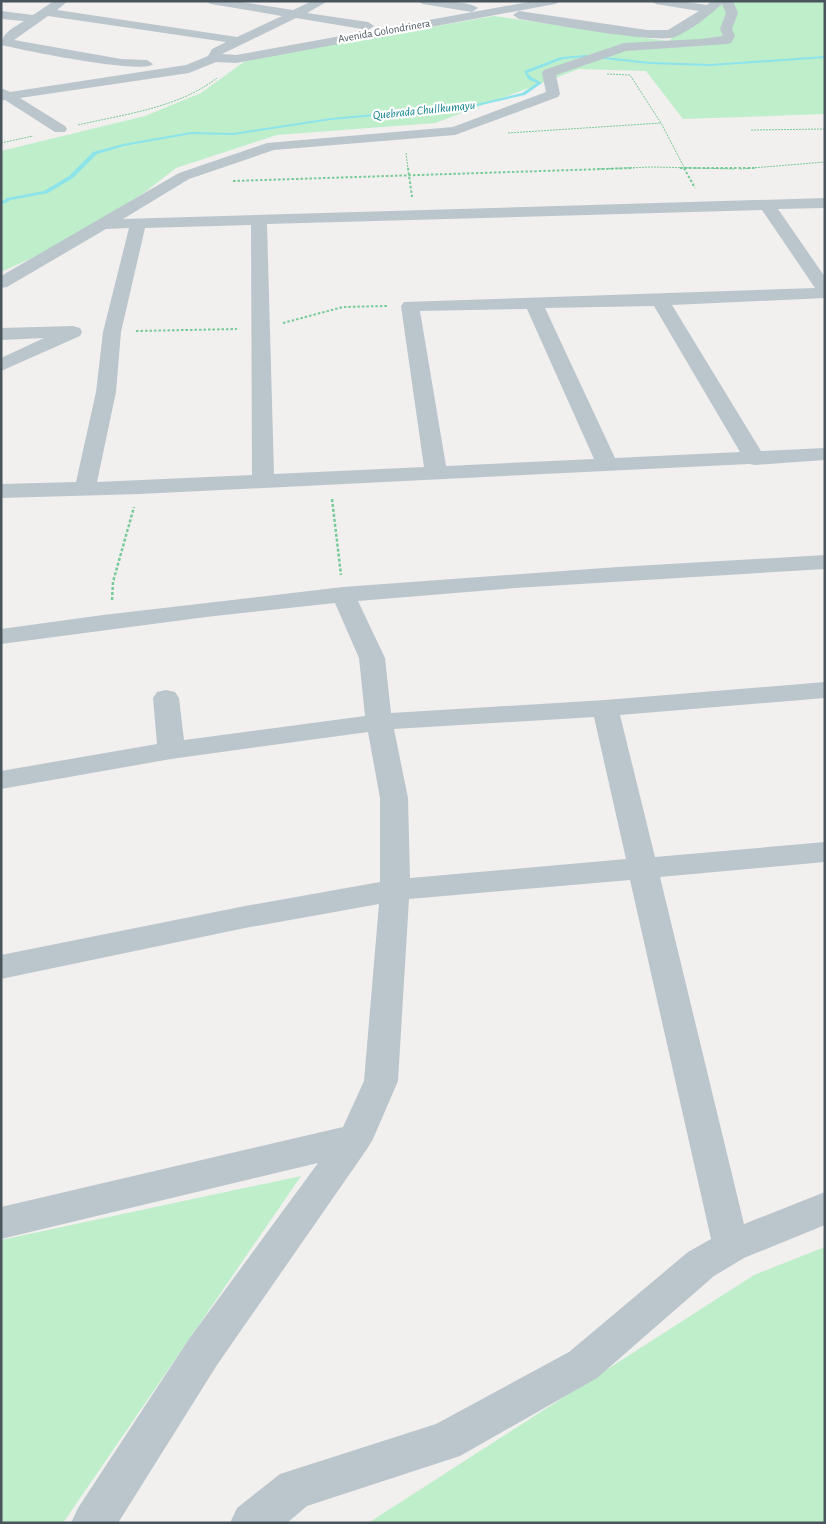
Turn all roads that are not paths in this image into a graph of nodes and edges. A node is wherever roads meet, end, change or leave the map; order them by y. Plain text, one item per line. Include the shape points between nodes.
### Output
1 (62, 1) edge
2 (211, 1) edge
3 (322, 1) edge
4 (423, 1) edge
5 (555, 1) edge
6 (656, 1) edge
7 (727, 1) edge
8 (714, 5) edge
9 (495, 12) junction
10 (1, 15) edge
11 (42, 15) junction
12 (293, 15) junction
13 (392, 30) junction
14 (239, 41) junction
15 (15, 44) junction
16 (1, 51) edge
17 (215, 59) junction
18 (3, 95) edge
19 (60, 129) road end
20 (825, 202) edge
21 (766, 204) junction
22 (259, 219) junction
23 (138, 223) junction
24 (103, 224) junction
25 (1, 283) edge
26 (825, 291) edge
27 (660, 300) junction
28 (534, 303) junction
29 (1, 334) edge
30 (1, 365) edge
31 (825, 454) edge
32 (754, 459) junction
33 (608, 465) junction
34 (436, 473) junction
35 (263, 482) junction
36 (85, 488) junction
37 (1, 491) edge
38 (825, 562) edge
39 (343, 594) junction
40 (1, 637) edge
41 (825, 690) edge
42 (166, 698) dead end
43 (605, 708) junction
44 (379, 722) junction
45 (171, 750) junction
46 (1, 780) edge
47 (825, 852) edge
48 (644, 866) junction
49 (395, 890) junction
50 (1, 967) edge
51 (355, 1139) junction
52 (825, 1208) edge
53 (1, 1223) edge
54 (731, 1246) junction
55 (93, 1523) edge
56 (252, 1523) edge

1 - 11 street
2 - 12 street
3 - 12 street
4 - 9 street
5 - 9 street, Avenida Golondrinera
6 - 8 street
7 - 24 street via 732,12 726,29 727,40 624,47 549,73 553,94 455,131 272,146 184,176
8 - 9 street via 671,34 656,35
9 - 13 street, Avenida Golondrinera
10 - 11 street
11 - 14 street
11 - 15 street via 6,42
12 - 13 street
12 - 14 street
13 - 17 street, Avenida Golondrinera
14 - 17 street via 216,52
15 - 16 street
15 - 17 street via 121,62 167,64
17 - 18 street via 189,69
18 - 19 street
20 - 21 street
21 - 22 street
21 - 26 street
22 - 23 street
22 - 35 street
23 - 24 street
23 - 36 street via 112,332 106,392
24 - 25 street
26 - 27 street
27 - 28 street
27 - 32 street
28 - 33 street
28 - 34 street via 410,306
29 - 30 street via 73,332
31 - 32 street
32 - 33 street
33 - 34 street
34 - 35 street
35 - 36 street
36 - 37 street
38 - 39 street
39 - 40 street via 111,620
39 - 44 street via 372,658
41 - 43 street
42 - 45 street
43 - 44 street
43 - 48 street
44 - 45 street
44 - 49 street via 394,798
45 - 46 street
47 - 48 street
48 - 49 street
48 - 54 street
49 - 50 street
49 - 51 street via 381,1081
51 - 53 street
51 - 55 street via 202,1352
52 - 54 street
54 - 56 street via 701,1264 583,1365 445,1442 295,1489

